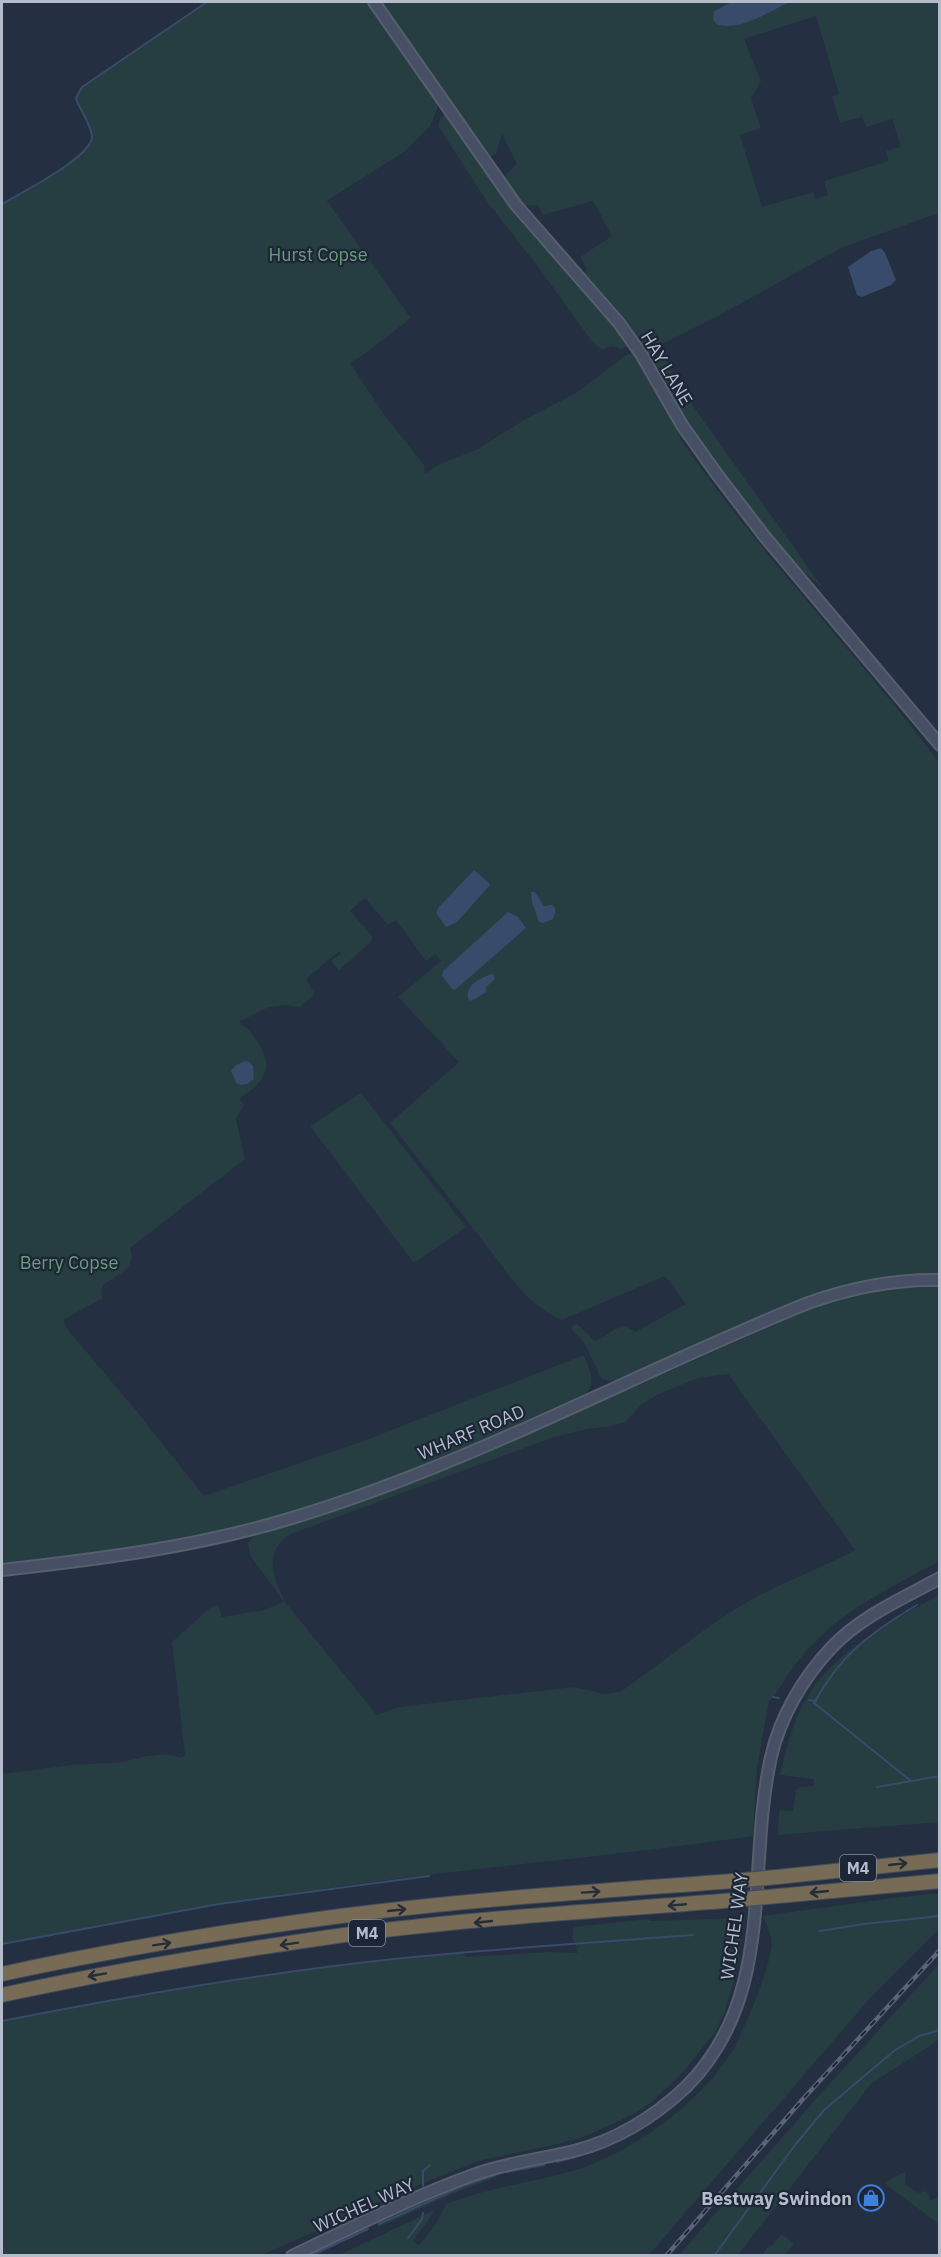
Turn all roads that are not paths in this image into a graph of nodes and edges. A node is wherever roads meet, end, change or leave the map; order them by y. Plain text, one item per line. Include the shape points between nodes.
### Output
1 (375, 2) edge
2 (939, 745) edge
3 (939, 1280) edge
4 (2, 1570) edge
5 (939, 1578) edge
6 (939, 1860) edge
7 (939, 1881) edge
8 (2, 1974) edge
9 (2, 1995) edge
10 (292, 2256) edge

1 - 2 street, HAY LANE via 516,205 619,323 716,473
3 - 4 street, WHARF ROAD via 875,1285 808,1303 414,1475 291,1518 163,1549
5 - 10 street, WICHEL WAY via 882,1608 843,1637 816,1666 790,1706 768,1772 752,1945 738,2007 722,2041 687,2085 644,2121 606,2140 473,2175
8 -> 6 highway, M4, bridge via 340,1916
7 -> 9 highway, M4, bridge via 339,1936 96,1975

